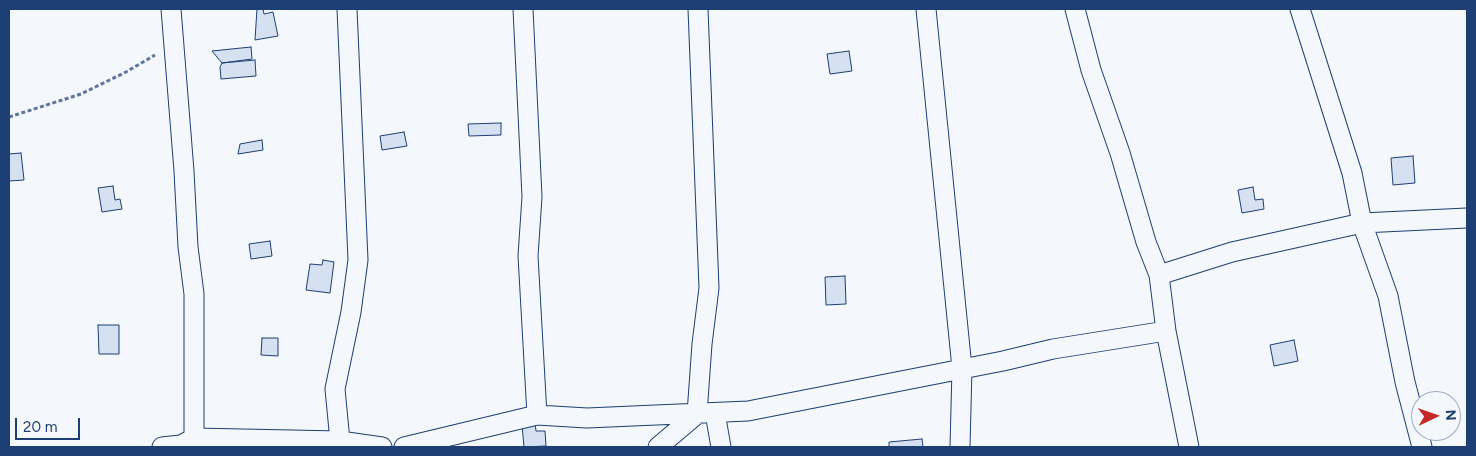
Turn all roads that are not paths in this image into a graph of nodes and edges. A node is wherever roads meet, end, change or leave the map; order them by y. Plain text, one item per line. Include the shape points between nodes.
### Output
1 (171, 9) edge
2 (347, 9) edge
3 (523, 9) edge
4 (698, 9) edge
5 (926, 9) edge
6 (1075, 9) edge
7 (1300, 9) edge
8 (1467, 218) edge
9 (1362, 223) junction
10 (1159, 275) junction
11 (1166, 331) junction
12 (962, 368) junction
13 (706, 414) junction
14 (537, 415) junction
15 (194, 442) edge
16 (343, 444) edge
17 (162, 447) edge
18 (382, 447) edge
19 (404, 447) edge
20 (658, 447) edge
21 (721, 447) edge
22 (960, 447) edge
23 (1189, 447) edge
24 (1422, 447) edge

1 - 15 street via 194,294
2 - 16 street via 358,260 335,389
3 - 14 street via 532,197 528,256
4 - 13 street via 709,288 702,344
5 - 12 street
6 - 10 street via 1091,70
7 - 9 street via 1352,173
8 - 9 street
9 - 10 street via 1232,252
9 - 24 street via 1388,296 1404,382
10 - 11 street
11 - 12 street
11 - 23 street
12 - 13 street via 748,411
12 - 22 street
13 - 14 street via 587,418
13 - 20 street
13 - 21 street
14 - 19 street
15 - 16 street
15 - 17 street
16 - 18 street

